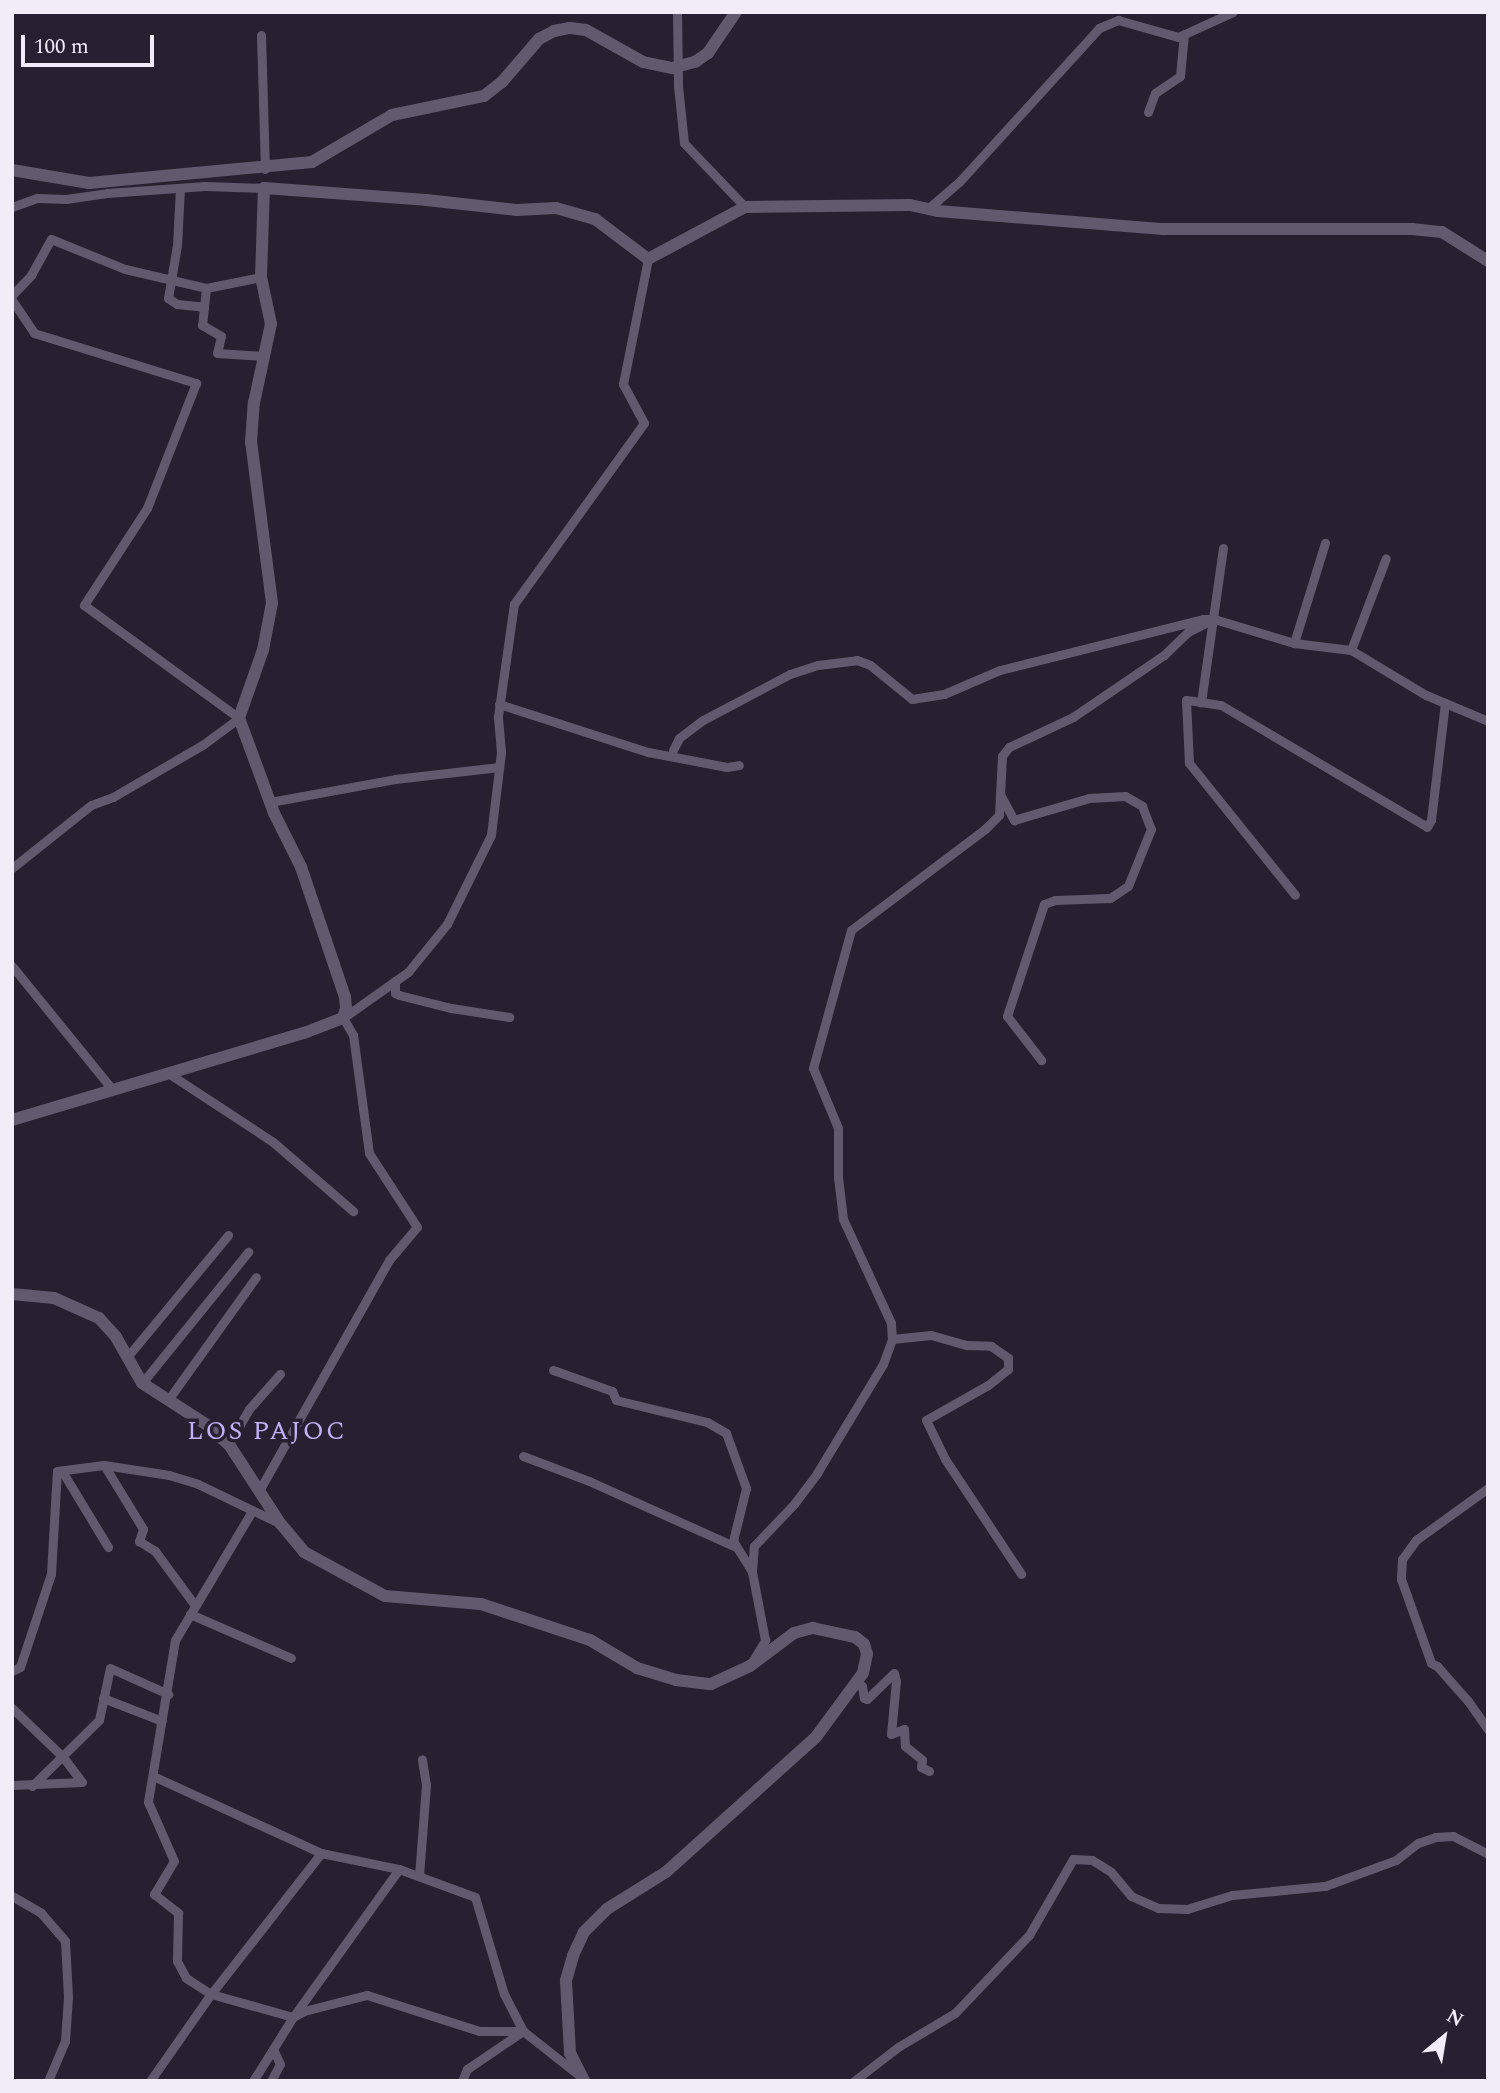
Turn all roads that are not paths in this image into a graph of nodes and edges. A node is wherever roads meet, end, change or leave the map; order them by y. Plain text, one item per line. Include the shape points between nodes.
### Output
1 (677, 12) edge
2 (736, 12) edge
3 (1233, 12) edge
4 (1184, 34) junction
5 (261, 35) dead end
6 (1148, 112) dead end
7 (265, 169) junction
8 (12, 170) edge
9 (180, 188) junction
10 (264, 188) junction
11 (12, 207) edge
12 (745, 207) junction
13 (930, 207) junction
14 (648, 259) junction
15 (1488, 261) edge
16 (261, 277) junction
17 (171, 280) junction
18 (206, 288) junction
19 (12, 298) edge
20 (204, 307) junction
21 (263, 356) junction
22 (1325, 543) dead end
23 (1223, 548) dead end
24 (1385, 558) dead end
25 (1214, 619) junction
26 (1294, 643) junction
27 (1351, 650) junction
28 (1201, 702) junction
29 (1445, 703) junction
30 (499, 704) junction
31 (239, 718) junction
32 (1488, 721) edge
33 (673, 750) dead end
34 (739, 765) dead end
35 (499, 766) junction
36 (1000, 794) junction
37 (270, 802) junction
38 (12, 868) edge
39 (1295, 895) dead end
40 (12, 965) edge
41 (395, 981) junction
42 (509, 1017) dead end
43 (343, 1018) junction
44 (1041, 1060) dead end
45 (168, 1073) junction
46 (112, 1089) junction
47 (12, 1120) edge
48 (353, 1211) dead end
49 (228, 1235) dead end
50 (248, 1252) dead end
51 (256, 1277) dead end
52 (12, 1294) edge
53 (892, 1339) junction
54 (128, 1356) junction
55 (553, 1370) dead end
56 (280, 1374) dead end
57 (142, 1383) junction
58 (168, 1400) junction
59 (228, 1445) junction
60 (523, 1456) dead end
61 (104, 1465) junction
62 (62, 1471) junction
63 (1488, 1488) edge
64 (260, 1489) junction
65 (251, 1511) junction
66 (280, 1523) junction
67 (736, 1547) junction
68 (108, 1548) dead end
69 (752, 1572) junction
70 (1021, 1574) dead end
71 (192, 1609) junction
72 (291, 1658) dead end
73 (750, 1666) junction
74 (12, 1671) edge
75 (858, 1683) junction
76 (168, 1694) junction
77 (103, 1698) junction
78 (12, 1708) edge
79 (162, 1721) junction
80 (1488, 1730) edge
81 (63, 1757) junction
82 (422, 1759) dead end
83 (929, 1771) dead end
84 (153, 1776) junction
85 (12, 1785) edge
86 (32, 1786) junction
87 (321, 1853) junction
88 (1488, 1854) edge
89 (399, 1869) junction
90 (419, 1876) junction
91 (12, 1896) edge
92 (211, 1994) junction
93 (293, 2017) junction
94 (523, 2031) junction
95 (274, 2051) junction
96 (583, 2079) edge
97 (48, 2081) edge
98 (150, 2081) edge
99 (253, 2081) edge
100 (271, 2081) edge
101 (462, 2081) edge
102 (854, 2081) edge

1 - 12 street via 684,143
2 - 7 street via 708,53 673,68 643,62 586,30 554,31 540,38 484,96 402,111 312,162
3 - 4 street
4 - 6 street via 1180,76 1155,93
4 - 13 street via 1178,37 1118,20 1099,28 959,182
5 - 7 street
7 - 8 street via 89,183
9 - 10 street
9 - 11 street via 37,198
9 - 17 street
10 - 14 street via 517,210 556,208 595,219
10 - 16 street
12 - 13 street
12 - 14 street
13 - 15 street via 1163,229 1412,229 1442,232
14 - 30 street via 623,384 644,423 514,604
16 - 18 street
16 - 21 street via 271,324
17 - 18 street
17 - 19 street via 125,269 51,239
17 - 20 street via 168,298 177,304
18 - 20 street
19 - 31 street via 34,333 196,383 147,508 84,605
20 - 21 street via 202,325 220,336 217,353
21 - 31 street via 251,442 272,603 263,650
22 - 26 street
23 - 25 street
24 - 27 street
25 - 26 street
25 - 28 street
25 - 33 street via 1000,670 944,694 912,699 870,664 857,660 818,664 703,720 679,738
25 - 36 street via 1188,632 1164,655 1073,717 1009,747 1002,756
26 - 27 street
27 - 29 street
28 - 29 street via 1221,705 1427,827 1432,820
28 - 39 street via 1186,700 1189,762
29 - 32 street
30 - 34 street via 648,752 727,767
30 - 35 street
31 - 37 street
31 - 38 street via 204,744 91,805
35 - 37 street
35 - 41 street via 486,846 447,924 408,972
36 - 44 street via 1014,820 1089,798 1125,796 1142,806 1151,829 1128,886 1110,898 1044,904 1007,1016
36 - 53 street via 999,816 985,829 851,930 813,1068 838,1128 843,1219 891,1323
37 - 43 street via 310,893 345,997
40 - 46 street
41 - 42 street via 399,995
41 - 43 street
43 - 45 street
43 - 64 street via 353,1035 369,1153 417,1227 389,1260
45 - 46 street
45 - 48 street via 273,1142
46 - 47 street
49 - 54 street
50 - 57 street
51 - 58 street
52 - 54 street via 54,1298 78,1306 99,1318
53 - 69 street via 883,1364 817,1473 754,1546
53 - 70 street via 931,1335 991,1346 1008,1358 1008,1369 988,1385 926,1420 951,1469
54 - 57 street
55 - 67 street via 612,1391 617,1400 707,1422 726,1433 746,1488 733,1541
56 - 59 street via 249,1409
57 - 58 street
58 - 59 street
59 - 64 street
60 - 67 street
61 - 62 street
61 - 65 street via 198,1484
61 - 71 street via 144,1530 139,1541 155,1551
62 - 68 street
62 - 74 street via 57,1471 51,1574 20,1667
63 - 80 street via 1416,1541 1402,1559 1401,1579 1431,1664 1468,1701
64 - 66 street
65 - 66 street
65 - 71 street
66 - 73 street via 304,1552 384,1596 481,1604 590,1640 637,1668 676,1680 711,1684
67 - 69 street
69 - 73 street via 765,1640
71 - 72 street
71 - 76 street via 175,1640
73 - 75 street via 794,1633 813,1628 855,1637 864,1644 867,1654
75 - 83 street via 867,1699 894,1673 891,1734 904,1729 905,1746
75 - 96 street via 816,1737 666,1872 607,1909 584,1932 566,1981 570,2053
76 - 77 street via 110,1668
76 - 79 street
77 - 79 street
77 - 81 street via 99,1720
78 - 81 street
79 - 84 street
81 - 86 street
81 - 86 street via 82,1782
82 - 90 street via 426,1785
84 - 87 street
84 - 92 street via 148,1802 174,1861 154,1894 178,1913 177,1961 181,1970
85 - 86 street
87 - 89 street
87 - 92 street
88 - 102 street via 1453,1836 1435,1837 1396,1860 1325,1886 1232,1895 1187,1909 1158,1908 1131,1896 1111,1872 1092,1860 1073,1859 1029,1935 955,2013 898,2047
89 - 90 street
89 - 93 street
90 - 94 street via 475,1897 504,1994
91 - 97 street via 41,1913 65,1941 65,2041
92 - 93 street
92 - 98 street
93 - 94 street via 367,1995 479,2031
93 - 95 street
94 - 96 street
94 - 101 street via 467,2069
95 - 99 street
95 - 100 street via 280,2064

